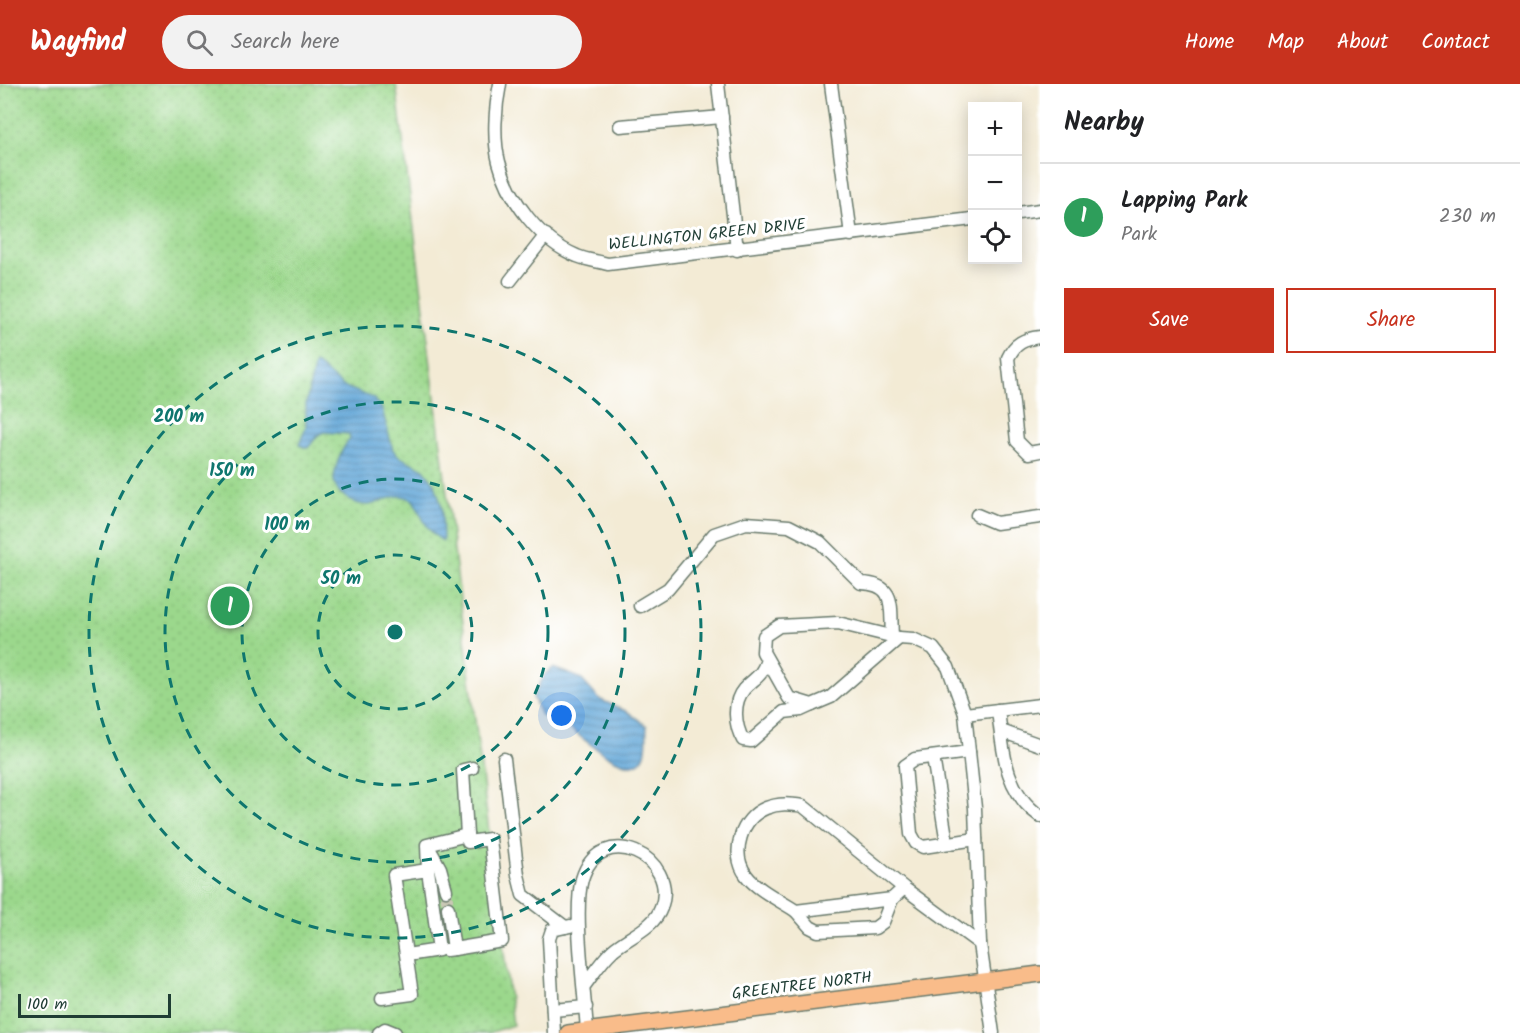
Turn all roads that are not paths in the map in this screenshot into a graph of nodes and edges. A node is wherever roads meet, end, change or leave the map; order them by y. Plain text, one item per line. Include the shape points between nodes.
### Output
1 (500, 84) edge
2 (718, 84) edge
3 (831, 84) edge
4 (722, 117) junction
5 (620, 126) dead end
6 (1040, 210) edge
7 (1022, 212) edge
8 (968, 220) edge
9 (546, 235) junction
10 (851, 235) junction
11 (737, 250) junction
12 (510, 281) dead end
13 (1040, 337) edge
14 (1040, 451) edge
15 (977, 515) dead end
16 (1040, 517) edge
17 (640, 606) dead end
18 (896, 637) junction
19 (767, 660) junction
20 (812, 705) junction
21 (1040, 705) edge
22 (998, 710) junction
23 (965, 714) junction
24 (1001, 730) junction
25 (1040, 745) edge
26 (969, 752) junction
27 (933, 757) junction
28 (504, 759) dead end
29 (472, 768) dead end
30 (1040, 816) edge
31 (466, 835) junction
32 (976, 838) junction
33 (947, 843) junction
34 (427, 845) junction
35 (428, 870) junction
36 (904, 888) junction
37 (446, 890) tunnel mouth
38 (892, 899) junction
39 (448, 908) tunnel mouth
40 (796, 911) junction
41 (581, 926) junction
42 (565, 927) junction
43 (980, 944) junction
44 (454, 949) junction
45 (439, 950) junction
46 (407, 954) junction
47 (1040, 974) edge
48 (985, 981) junction
49 (584, 986) junction
50 (382, 998) dead end
51 (586, 1007) junction
52 (553, 1010) junction
53 (587, 1031) junction
54 (379, 1033) edge
55 (395, 1033) edge
56 (554, 1033) edge
57 (568, 1033) edge
58 (993, 1033) edge

1 - 9 street, WELLINGTON GREEN DRIVE via 495,106 499,161 517,204
2 - 4 street
3 - 10 street
4 - 5 street
4 - 11 street
6 - 7 street
8 - 10 street, WELLINGTON GREEN DRIVE
9 - 11 street, WELLINGTON GREEN DRIVE via 576,255 608,264
9 - 12 street
10 - 11 street, WELLINGTON GREEN DRIVE
13 - 14 street via 1013,346 1008,358 1017,441 1029,453
15 - 16 street via 996,523
17 - 18 street via 668,590 714,534 746,523 789,526 820,542 861,583 874,582 885,589
18 - 19 street via 838,623 779,626 764,636
18 - 20 street via 831,697
18 - 23 street via 933,648 948,667
19 - 20 street via 789,698
19 - 20 street via 762,674 744,689 738,701 737,720 743,740 751,741 784,712
21 - 22 street
22 - 23 street
22 - 24 street
23 - 26 street
24 - 25 street
24 - 30 street via 1010,782 1028,807
26 - 27 street
26 - 32 street
27 - 33 street
27 - 33 street via 915,759 905,766 911,834 923,847
28 - 42 street via 523,895
29 - 31 street via 463,770
31 - 34 street
31 - 44 street via 468,842 490,839 502,941
32 - 33 street
32 - 43 street
34 - 35 street
34 - 37 street via 440,868
35 - 45 street
35 - 46 street via 394,874
36 - 38 street
36 - 40 street via 803,806 783,803 750,817 740,838 739,857 747,876
36 - 43 street
38 - 40 street
38 - 40 street via 883,922 875,928 818,931
39 - 44 street
41 - 42 street
41 - 49 street
41 - 49 street via 582,882 586,868 596,856 619,848 651,861 663,886 660,911 648,925 614,949
42 - 52 street via 552,930 549,939
43 - 48 street
44 - 45 street
45 - 46 street
46 - 50 street via 412,994
47 - 48 main road, GREENTREE NORTH
48 - 53 main road, GREENTREE NORTH
48 - 58 street
49 - 51 street
51 - 52 street
51 - 53 street
52 - 56 street
53 - 57 main road, GREENTREE NORTH
54 - 55 street via 385,1029

